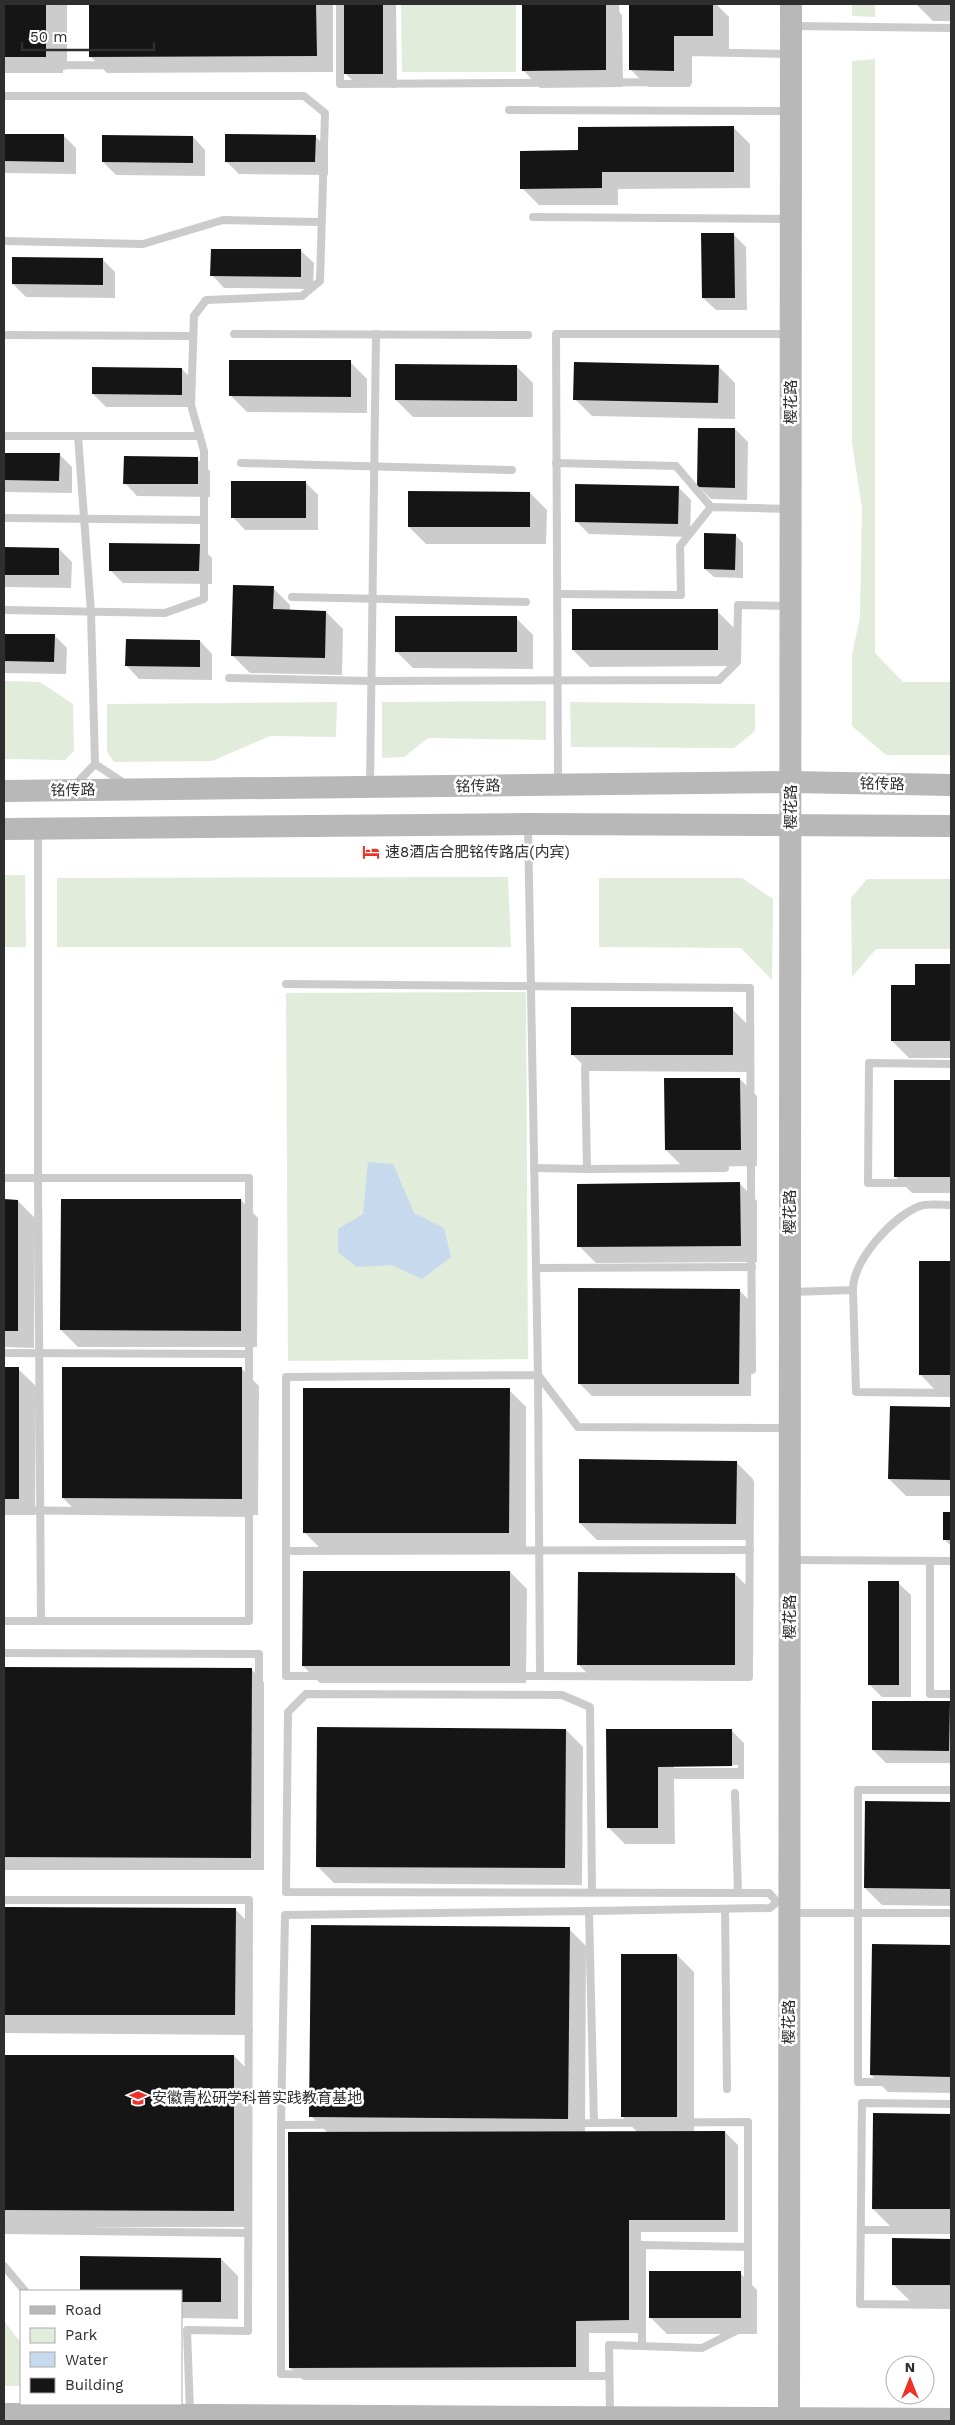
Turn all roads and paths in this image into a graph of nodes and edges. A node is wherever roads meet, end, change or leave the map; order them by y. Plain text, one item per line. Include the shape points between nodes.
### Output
1 (63, 4) edge
2 (326, 4) edge
3 (340, 4) edge
4 (392, 4) edge
5 (615, 4) edge
6 (791, 4) edge
7 (792, 26) junction
8 (951, 28) edge
9 (792, 54) junction
10 (4, 66) edge
11 (63, 66) junction
12 (618, 83) junction
13 (393, 84) junction
14 (4, 96) edge
15 (509, 110) dead end
16 (792, 111) junction
17 (533, 217) dead end
18 (791, 219) junction
19 (322, 222) junction
20 (4, 241) edge
21 (234, 334) dead end
22 (376, 334) junction
23 (791, 334) junction
24 (4, 335) edge
25 (528, 335) dead end
26 (193, 336) junction
27 (4, 436) edge
28 (78, 436) junction
29 (200, 436) junction
30 (241, 463) dead end
31 (556, 463) junction
32 (374, 467) junction
33 (512, 470) dead end
34 (711, 507) junction
35 (791, 509) junction
36 (4, 518) edge
37 (84, 519) junction
38 (204, 520) junction
39 (557, 594) junction
40 (292, 597) dead end
41 (372, 598) junction
42 (526, 602) dead end
43 (791, 606) junction
44 (4, 610) edge
45 (90, 612) junction
46 (229, 678) dead end
47 (371, 680) junction
48 (558, 680) junction
49 (95, 764) junction
50 (791, 782) junction
51 (558, 785) junction
52 (951, 785) edge
53 (370, 787) junction
54 (70, 790) junction
55 (134, 790) junction
56 (4, 791) edge
57 (528, 824) junction
58 (790, 826) junction
59 (951, 826) edge
60 (38, 828) junction
61 (4, 829) edge
62 (286, 984) dead end
63 (531, 984) junction
64 (951, 1064) edge
65 (723, 1066) dead end
66 (534, 1168) junction
67 (725, 1168) dead end
68 (588, 1169) junction
69 (4, 1178) edge
70 (38, 1178) junction
71 (951, 1184) edge
72 (951, 1205) edge
73 (752, 1267) junction
74 (536, 1268) junction
75 (853, 1290) junction
76 (790, 1292) junction
77 (4, 1353) edge
78 (39, 1354) junction
79 (250, 1354) junction
80 (752, 1370) dead end
81 (538, 1375) junction
82 (951, 1393) edge
83 (790, 1428) junction
84 (750, 1483) dead end
85 (4, 1510) edge
86 (40, 1510) junction
87 (250, 1513) junction
88 (539, 1550) junction
89 (750, 1550) junction
90 (286, 1551) junction
91 (790, 1560) junction
92 (930, 1561) junction
93 (951, 1561) edge
94 (4, 1621) edge
95 (41, 1621) junction
96 (4, 1653) edge
97 (540, 1676) junction
98 (951, 1694) edge
99 (951, 1790) edge
100 (735, 1792) dead end
101 (4, 1866) edge
102 (592, 1893) junction
103 (738, 1893) junction
104 (4, 1900) edge
105 (785, 1905) junction
106 (726, 1909) junction
107 (589, 1911) junction
108 (858, 1913) junction
109 (951, 1913) edge
110 (4, 2030) edge
111 (249, 2031) junction
112 (951, 2082) edge
113 (727, 2089) dead end
114 (951, 2104) edge
115 (594, 2123) junction
116 (281, 2126) junction
117 (4, 2230) edge
118 (861, 2230) junction
119 (951, 2230) edge
120 (248, 2233) junction
121 (748, 2247) junction
122 (4, 2266) edge
123 (24, 2290) edge
124 (951, 2305) edge
125 (184, 2330) edge
126 (642, 2346) junction
127 (609, 2376) junction
128 (4, 2414) edge
129 (190, 2415) junction
130 (610, 2419) junction
131 (951, 2419) edge
132 (789, 2420) junction

1 - 11 lane
2 - 11 lane via 326,66
3 - 13 lane via 340,84
4 - 13 lane
5 - 12 lane
6 - 7 main road, 樱花路
7 - 8 lane
7 - 9 main road, 樱花路
9 - 12 lane via 688,52 688,82
9 - 16 main road, 樱花路
10 - 11 lane
12 - 13 lane
14 - 19 lane via 304,96 324,113
15 - 16 lane
16 - 18 main road, 樱花路
17 - 18 lane
18 - 23 main road, 樱花路
19 - 20 lane via 223,220 143,244
19 - 26 lane via 320,281 302,296 206,300 194,316
21 - 22 lane
22 - 25 lane
22 - 32 lane
23 - 31 lane via 556,334
23 - 35 main road, 樱花路
24 - 26 lane
26 - 29 lane via 191,405
27 - 28 lane
28 - 29 lane
28 - 37 lane
29 - 38 lane via 204,451
30 - 32 lane
31 - 34 lane via 676,466
31 - 39 lane
32 - 33 lane
32 - 41 lane
34 - 35 lane
34 - 39 lane via 680,546 681,595
35 - 43 main road, 樱花路
36 - 37 lane
37 - 38 lane
37 - 45 lane
38 - 45 lane via 204,599 165,613
39 - 48 lane
40 - 41 lane
41 - 42 lane
41 - 47 lane
43 - 48 lane via 738,605 736,662 719,680
43 - 50 main road, 樱花路
44 - 45 lane
45 - 49 lane
46 - 47 lane
47 - 48 lane
47 - 53 lane
48 - 51 lane
49 - 54 lane
49 - 55 lane
50 - 51 main road, 铭传路
50 - 52 main road, 铭传路
50 - 58 main road, 樱花路
51 - 53 main road, 铭传路
53 - 55 main road, 铭传路
54 - 55 main road, 铭传路
54 - 56 main road, 铭传路
57 - 58 main road
57 - 60 main road
57 - 63 lane
58 - 59 main road
58 - 76 main road, 樱花路
60 - 61 main road
60 - 70 lane
62 - 63 lane
63 - 66 lane
63 - 73 lane via 750,988
64 - 71 lane via 869,1063 868,1183
65 - 68 lane via 585,1067
66 - 68 lane
66 - 74 lane
67 - 68 lane
69 - 70 lane
70 - 78 lane
70 - 79 lane via 249,1178
72 - 75 lane via 921,1205 880,1234 853,1277
73 - 74 lane
73 - 80 lane
74 - 81 lane
75 - 76 lane
75 - 82 lane via 856,1392
76 - 83 main road, 樱花路
77 - 78 lane
78 - 79 lane
78 - 86 lane
79 - 87 lane
81 - 83 lane via 578,1427
81 - 88 lane
81 - 90 lane via 286,1377
83 - 91 main road, 樱花路
84 - 89 lane
85 - 86 lane
86 - 87 lane
86 - 95 lane
87 - 95 lane via 250,1621
88 - 89 lane
88 - 90 lane
88 - 97 lane
89 - 97 lane via 749,1677
90 - 97 lane via 286,1676
91 - 92 lane
91 - 105 main road, 樱花路
92 - 93 lane
92 - 98 lane via 930,1694
94 - 95 lane
96 - 101 lane via 259,1654 259,1866
99 - 108 lane via 858,1790
100 - 103 lane
102 - 102 lane via 286,1892 288,1712 306,1694 562,1695 590,1707
102 - 103 lane
103 - 105 lane via 769,1893
104 - 111 lane via 249,1900
105 - 106 lane
105 - 108 lane
105 - 132 main road, 樱花路
106 - 107 lane
106 - 113 lane
107 - 115 lane
107 - 116 lane via 285,1915
108 - 109 lane
108 - 112 lane via 858,2082
110 - 111 lane
111 - 120 lane
114 - 118 lane via 862,2103
115 - 116 lane
115 - 121 lane via 748,2122
116 - 127 lane via 281,2374
117 - 120 lane
118 - 119 lane
118 - 124 lane via 860,2304
120 - 125 lane via 248,2331
121 - 126 lane via 748,2325 702,2348
121 - 126 lane via 642,2245
122 - 123 lane
125 - 129 lane
126 - 127 lane via 609,2345
127 - 130 lane
128 - 129 main road
129 - 130 main road
130 - 132 main road
131 - 132 main road

